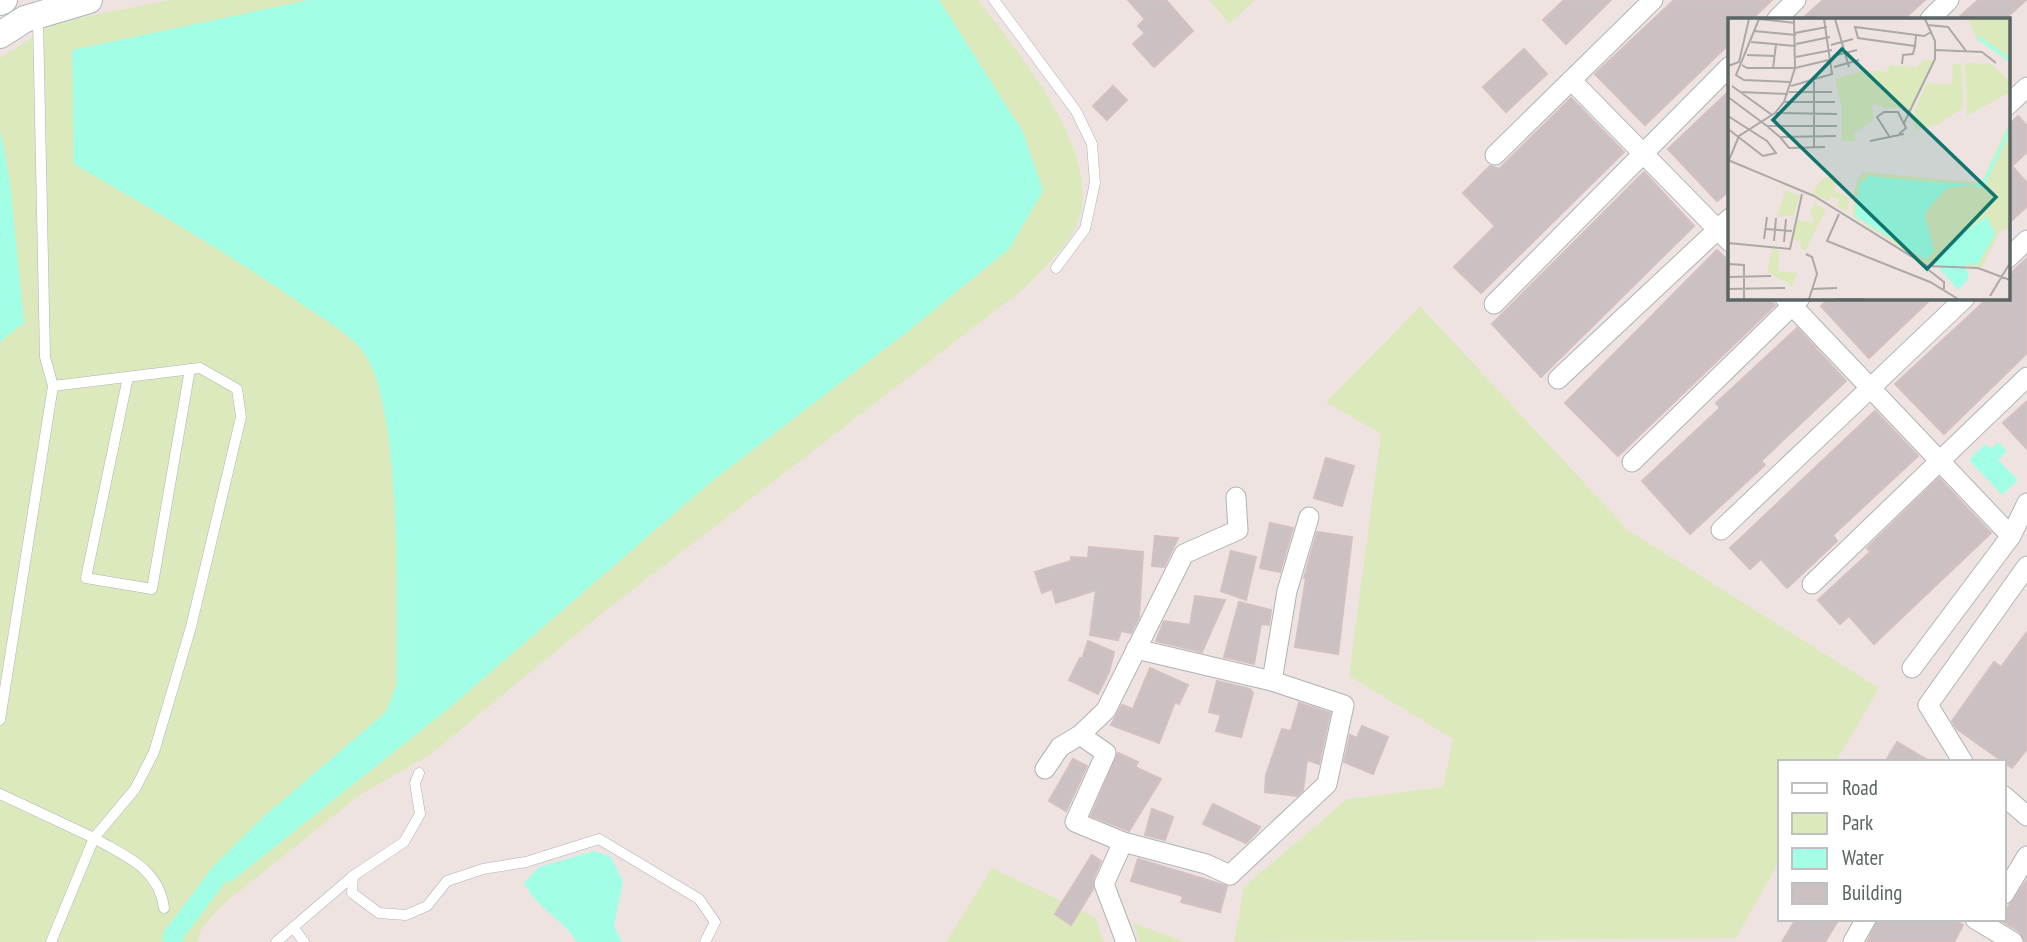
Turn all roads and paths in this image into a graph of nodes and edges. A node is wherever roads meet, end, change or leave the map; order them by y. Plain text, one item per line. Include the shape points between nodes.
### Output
1 (89, 0) edge
2 (994, 0) edge
3 (1653, 0) edge
4 (1796, 0) edge
5 (1949, 0) edge
6 (38, 15) junction
7 (1778, 18) edge
8 (1931, 18) edge
9 (0, 35) edge
10 (1728, 68) edge
11 (1572, 81) junction
12 (2027, 87) edge
13 (2010, 103) edge
14 (1642, 152) junction
15 (1495, 155) dead end
16 (1726, 230) edge
17 (2027, 240) edge
18 (2010, 256) edge
19 (1056, 268) dead end
20 (1964, 299) edge
21 (1792, 300) edge
22 (1494, 304) dead end
23 (190, 369) junction
24 (128, 377) junction
25 (2027, 377) edge
26 (1559, 379) dead end
27 (53, 386) junction
28 (1869, 386) junction
29 (1632, 462) dead end
30 (1941, 462) junction
31 (1236, 496) dead end
32 (2027, 503) edge
33 (1309, 517) dead end
34 (1721, 530) dead end
35 (2011, 536) junction
36 (2027, 566) edge
37 (1812, 584) dead end
38 (1136, 649) junction
39 (1912, 668) dead end
40 (1272, 681) junction
41 (0, 720) edge
42 (1080, 735) junction
43 (1959, 760) edge
44 (1045, 769) dead end
45 (419, 773) dead end
46 (0, 794) edge
47 (94, 838) junction
48 (1123, 842) junction
49 (2027, 856) edge
50 (353, 876) junction
51 (2006, 891) edge
52 (164, 908) dead end
53 (1865, 921) edge
54 (1983, 921) edge
55 (293, 927) junction
56 (51, 942) edge
57 (276, 942) edge
58 (304, 942) edge
59 (705, 942) edge
60 (1126, 942) edge
61 (1853, 942) edge
62 (1975, 942) edge
63 (2013, 942) edge

1 - 6 main road
2 - 19 lane via 1076,111 1092,144 1096,183 1085,229
3 - 11 street
4 - 7 street
5 - 8 street
6 - 9 main road
6 - 27 lane via 45,357
10 - 14 street
11 - 14 street
11 - 15 street
12 - 13 street
14 - 16 street
14 - 22 street
16 - 26 street
17 - 18 street
20 - 28 street
21 - 28 street
21 - 29 street
23 - 24 lane
23 - 24 lane via 152,589 86,578
23 - 47 lane via 200,368 237,389 241,417 191,627 154,752 135,789
24 - 27 lane
25 - 30 street
27 - 41 lane
28 - 30 street
28 - 34 street
30 - 35 street
30 - 37 street
31 - 38 street via 1238,530 1184,554
32 - 35 street
33 - 40 street via 1287,591
35 - 39 street
36 - 43 street via 1928,705
38 - 40 street
38 - 42 street via 1106,710
40 - 48 street via 1344,705 1327,784 1230,875
42 - 44 street via 1060,747
42 - 48 street via 1105,753 1075,822
45 - 50 lane via 415,783 419,814 404,842
46 - 47 lane
47 - 52 lane via 157,880
47 - 56 lane
48 - 60 street via 1104,884
49 - 51 street
50 - 55 lane
50 - 59 lane via 352,893 379,913 407,915 427,906 447,881 599,839 699,899 715,922
53 - 61 street
54 - 62 street
54 - 63 street
55 - 57 lane
55 - 58 lane

